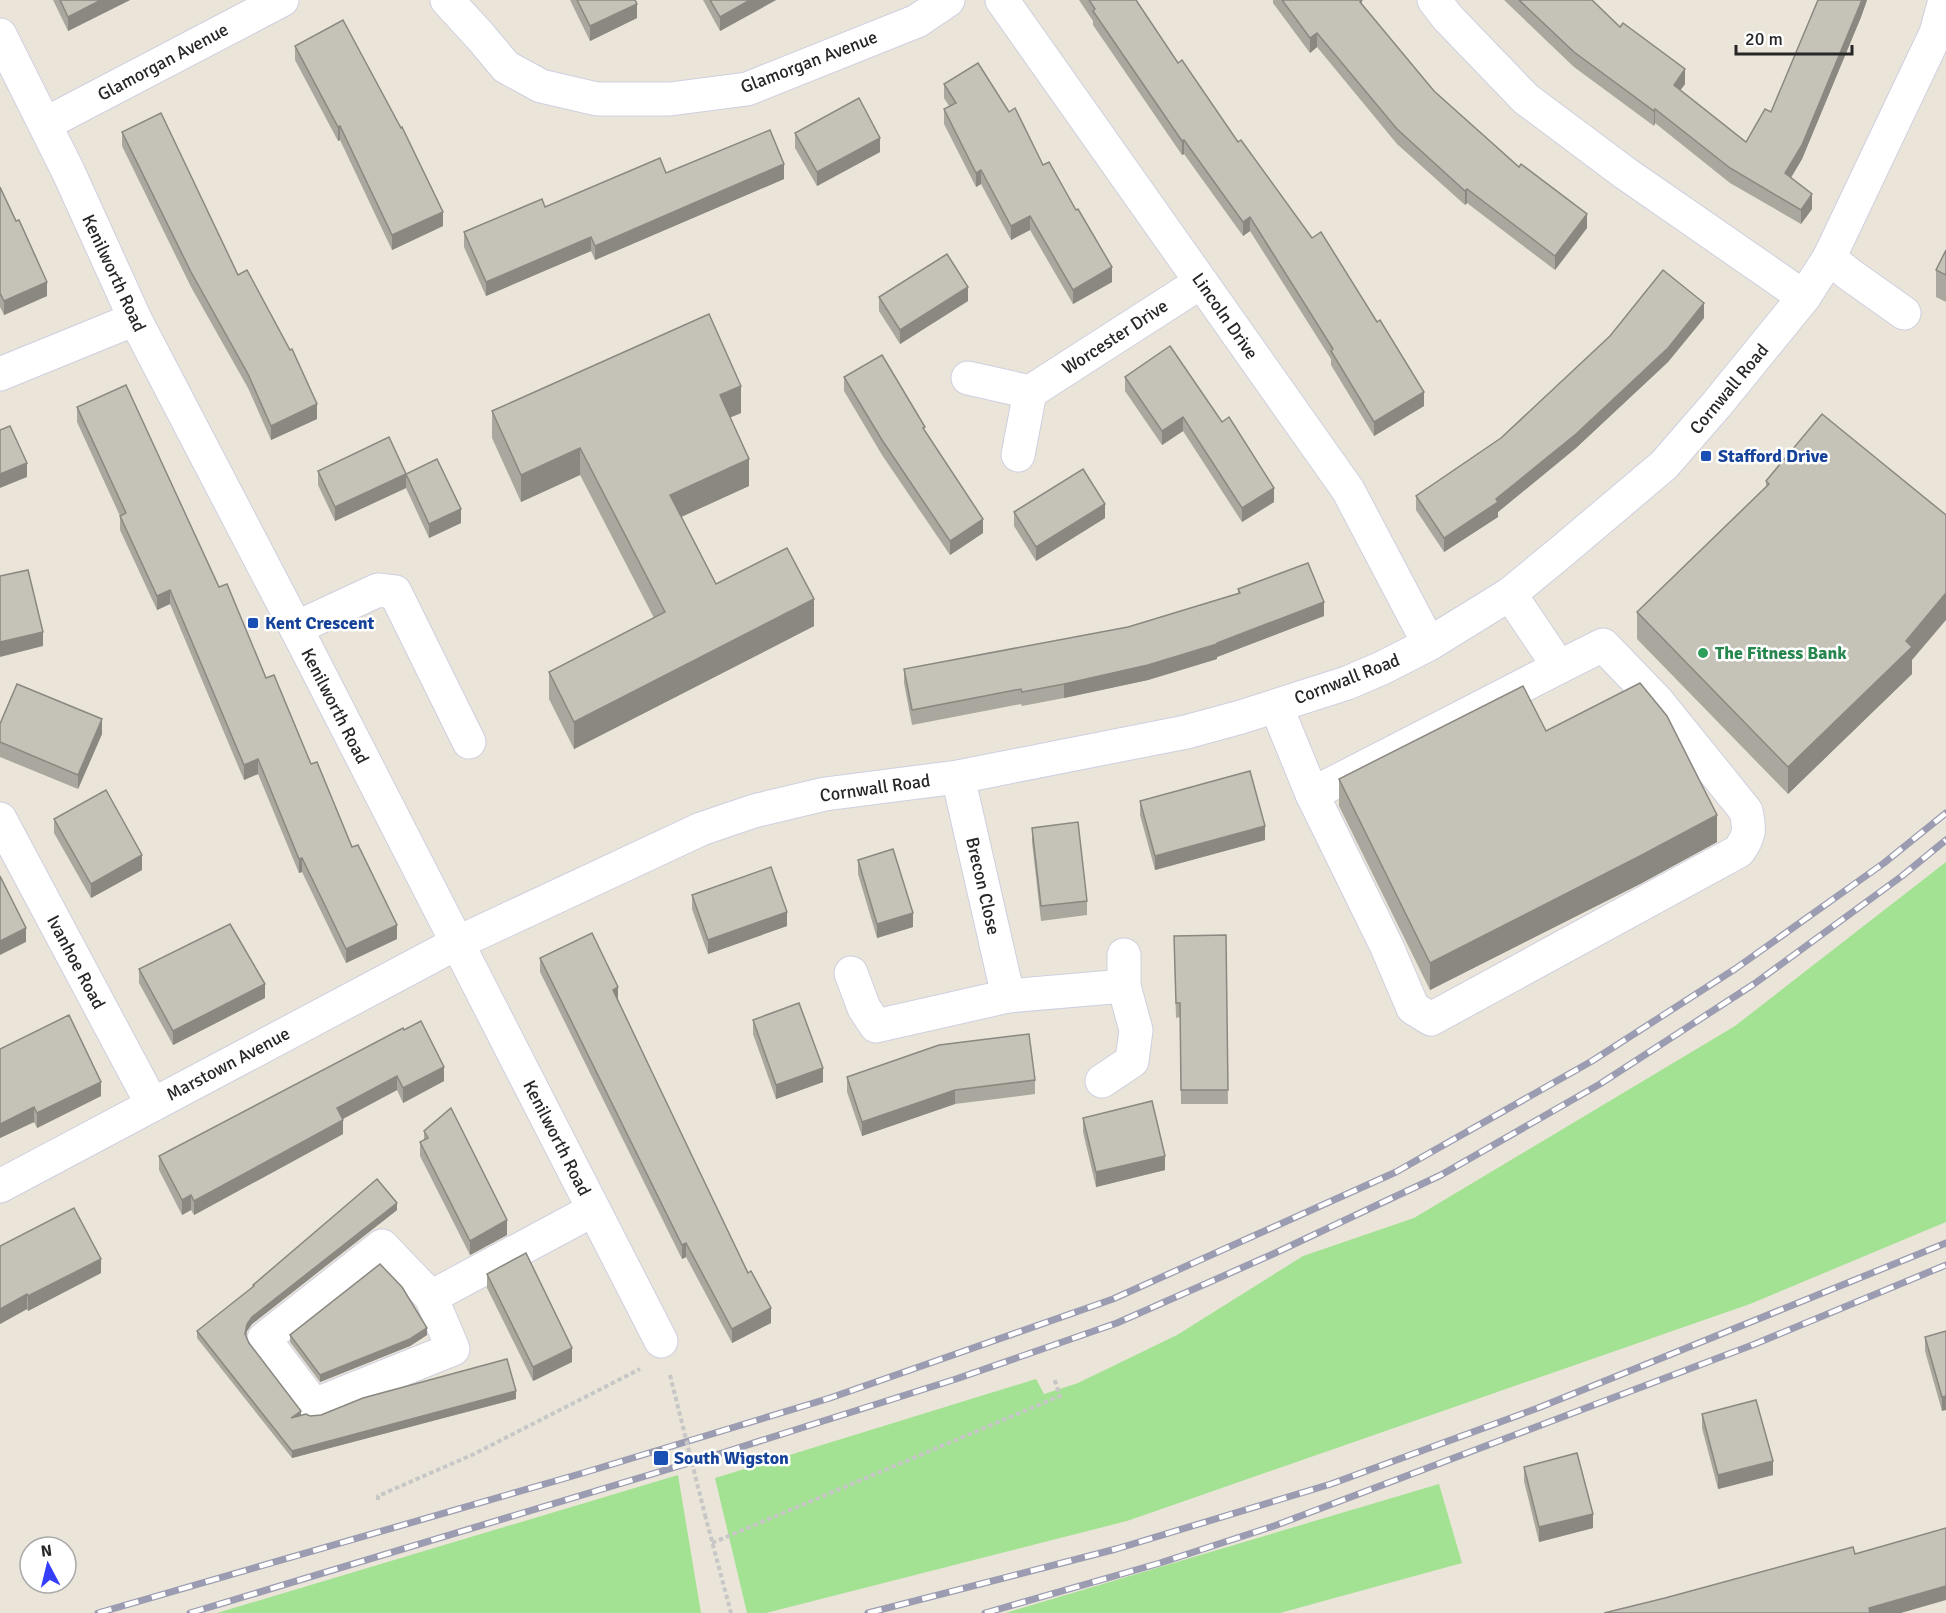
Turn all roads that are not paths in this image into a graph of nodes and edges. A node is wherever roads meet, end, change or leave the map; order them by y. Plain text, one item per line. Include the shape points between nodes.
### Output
1 (282, 0) edge
2 (447, 0) edge
3 (948, 0) edge
4 (1002, 0) edge
5 (1434, 0) edge
6 (1946, 0) edge
7 (0, 35) edge
8 (1941, 35) edge
9 (45, 124) junction
10 (1829, 258) junction
11 (1201, 282) junction
12 (1804, 297) junction
13 (1904, 313) dead end
14 (135, 319) junction
15 (0, 374) edge
16 (968, 378) dead end
17 (1030, 392) junction
18 (1018, 455) dead end
19 (1510, 594) junction
20 (296, 628) junction
21 (1429, 644) junction
22 (1559, 667) junction
23 (1276, 706) junction
24 (469, 742) dead end
25 (958, 777) junction
26 (1312, 794) junction
27 (0, 819) edge
28 (457, 943) junction
29 (851, 973) dead end
30 (1008, 996) junction
31 (1102, 1081) dead end
32 (152, 1104) junction
33 (0, 1186) edge
34 (593, 1210) junction
35 (431, 1297) junction
36 (661, 1341) dead end

1 - 9 street, Glamorgan Avenue
2 - 3 street, Glamorgan Avenue via 506,67 541,86 597,99 670,99 747,89 917,21
4 - 11 street, Lincoln Drive
5 - 12 street via 1526,99
6 - 8 street, Cornwall Road
7 - 9 street, Kenilworth Road
8 - 10 street, Cornwall Road
9 - 14 street, Kenilworth Road
10 - 12 street, Cornwall Road
10 - 13 street
11 - 17 street, Worcester Drive
11 - 21 street, Lincoln Drive via 1348,490
12 - 19 street, Cornwall Road via 1664,465
14 - 15 street
14 - 20 street, Kenilworth Road
16 - 17 street
17 - 18 street
19 - 21 street, Cornwall Road
19 - 22 street
20 - 24 street via 378,590 395,592
20 - 28 street, Kenilworth Road
21 - 23 street, Cornwall Road via 1356,679
22 - 26 street
22 - 26 street via 1603,645 1658,702 1746,811 1748,838 1739,850 1431,1019 1413,1008
23 - 25 street, Cornwall Road via 1186,732
23 - 26 street
25 - 28 street, Cornwall Road via 825,794 754,811 701,829
25 - 30 street, Brecon Close
27 - 32 street, Ivanhoe Road
28 - 32 street, Marstown Avenue
28 - 34 street, Kenilworth Road
29 - 30 street via 864,1008 876,1026
30 - 31 street via 1124,970 1136,1030 1132,1061
32 - 33 street, Marstown Avenue
34 - 35 street
34 - 36 street, Kenilworth Road
35 - 35 street via 453,1349 314,1405 264,1339 382,1246

